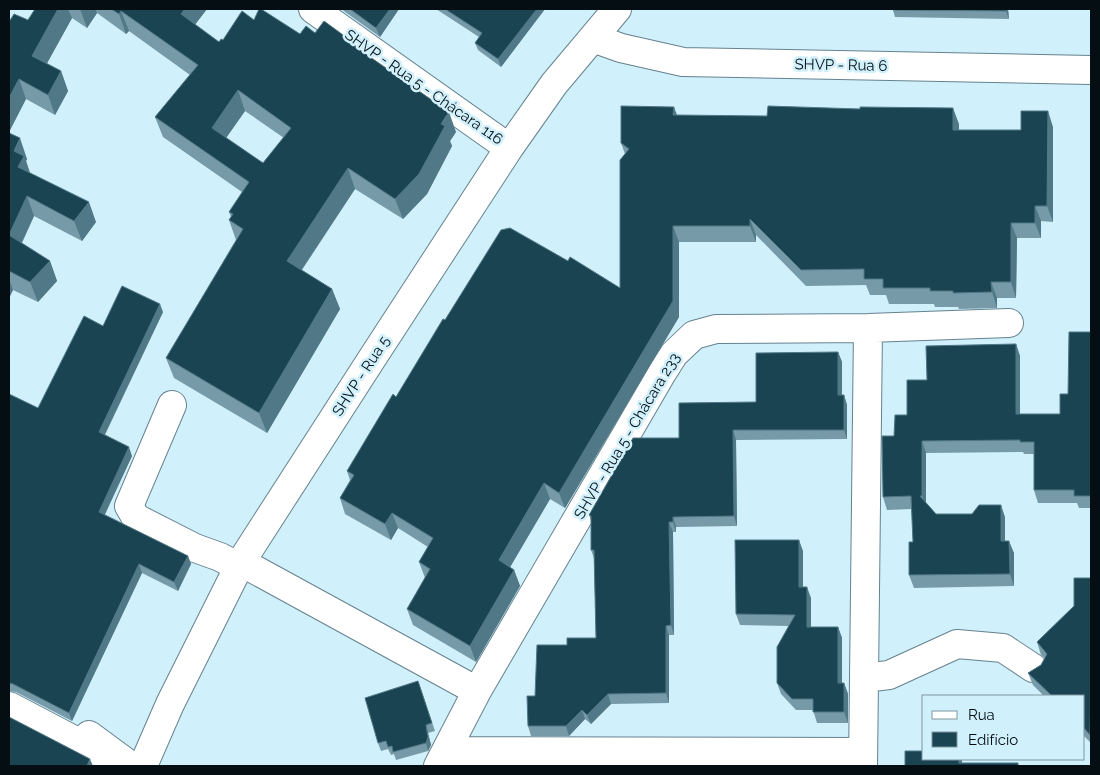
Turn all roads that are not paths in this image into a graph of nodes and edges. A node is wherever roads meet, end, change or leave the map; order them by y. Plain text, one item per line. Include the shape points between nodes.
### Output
1 (313, 9) edge
2 (617, 9) edge
3 (593, 38) junction
4 (1091, 70) edge
5 (510, 148) junction
6 (1009, 323) dead end
7 (868, 328) junction
8 (172, 405) dead end
9 (240, 564) junction
10 (1033, 668) edge
11 (864, 678) junction
12 (477, 690) junction
13 (9, 706) edge
14 (442, 758) edge
15 (863, 759) edge
16 (130, 766) edge
17 (143, 766) edge

1 - 5 street, SHVP - Rua 5 - Chácara 116
2 - 3 street, SHVP - Rua 5
3 - 4 street, SHVP - Rua 6 via 683,62
3 - 5 street, SHVP - Rua 5 via 554,84
5 - 9 street, SHVP - Rua 5
6 - 7 street, SHVP - Rua 5 - Chácara 233
7 - 11 street, SHVP - Rua 5 - Chácara 233
7 - 12 street, SHVP - Rua 5 - Chácara 233 via 716,330 694,335 674,354
8 - 9 street via 129,506 136,518 195,548
9 - 12 street
9 - 17 street, SHVP - Rua 5
10 - 11 street via 1003,648 957,644 889,675
11 - 15 street, SHVP - Rua 5 - Chácara 233
12 - 14 street, SHVP - Rua 5 - Chácara 233
13 - 16 street via 108,758 90,735
14 - 15 street, SHVP - Rua 5 - Chácara 233

